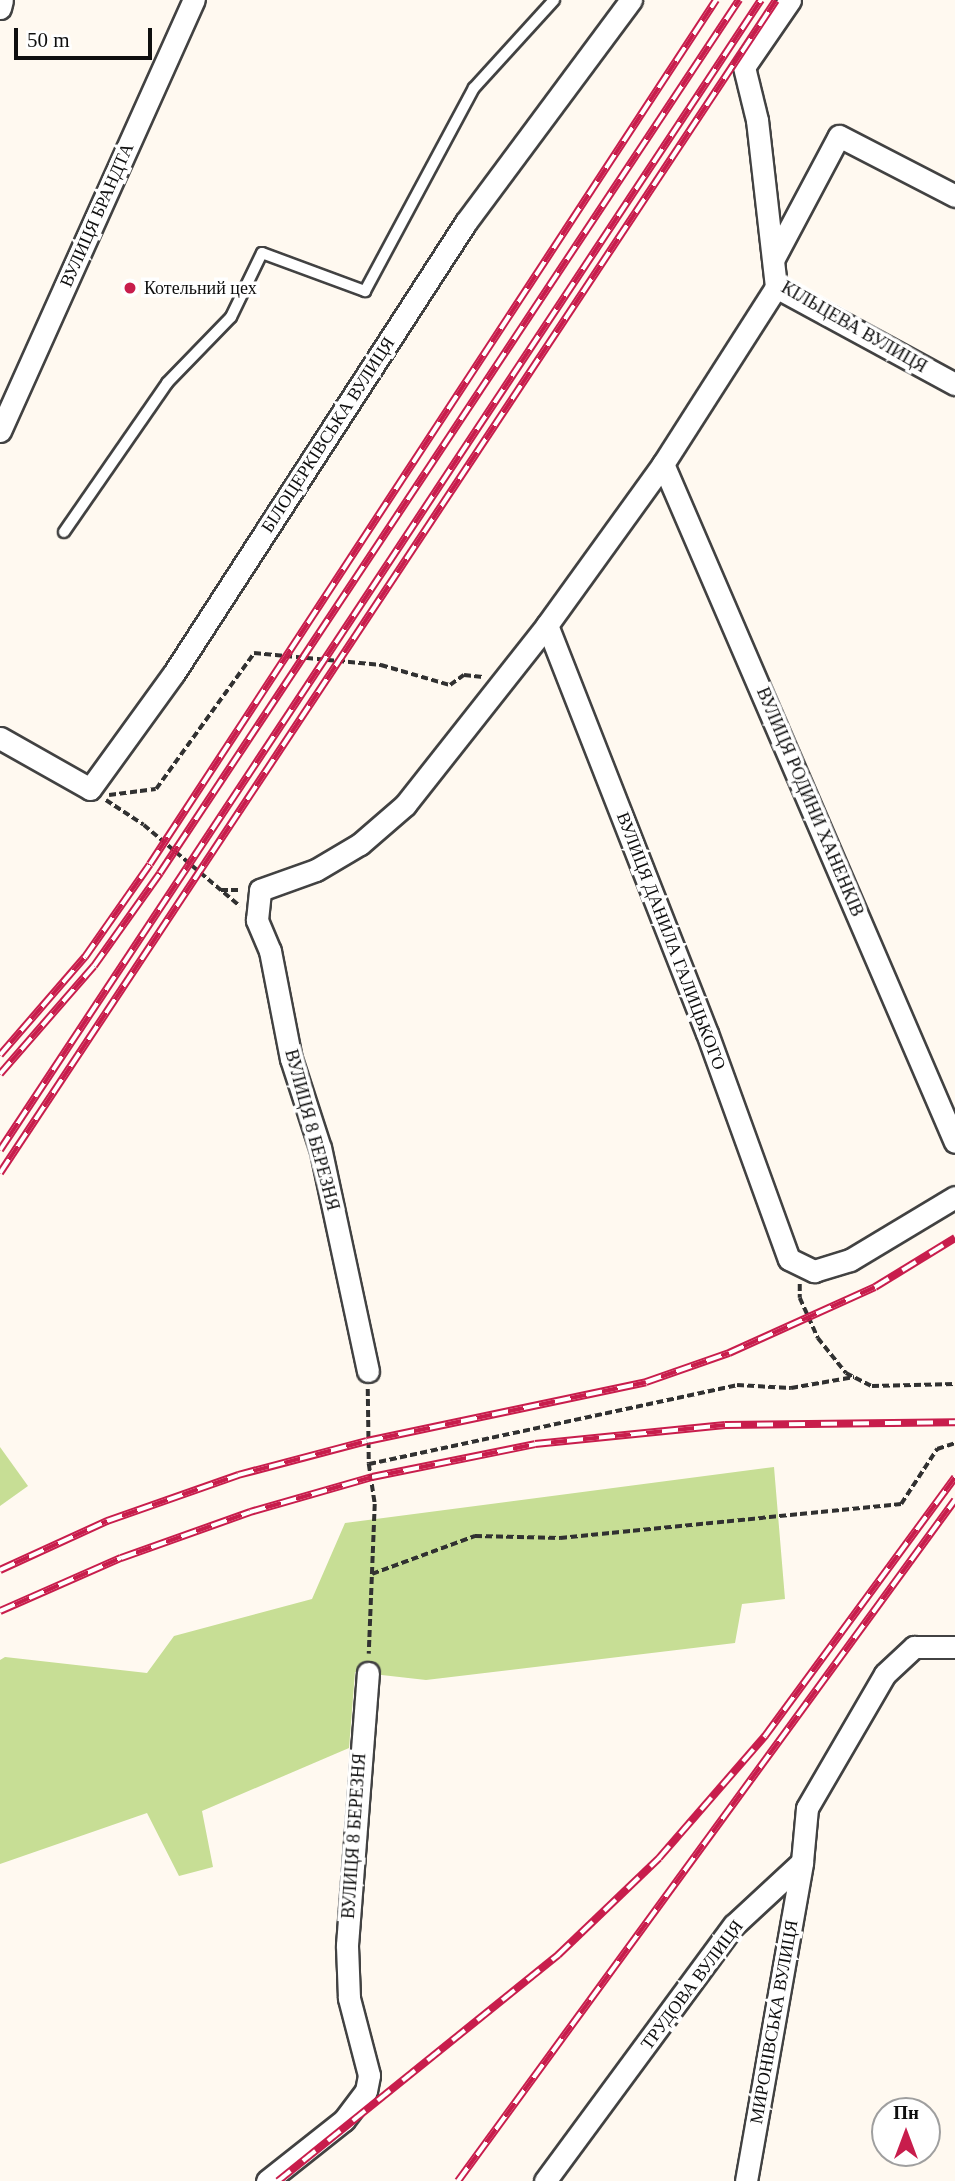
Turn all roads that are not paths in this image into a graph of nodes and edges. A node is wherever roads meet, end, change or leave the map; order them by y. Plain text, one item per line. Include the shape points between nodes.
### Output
1 (2, 0) edge
2 (194, 0) edge
3 (554, 0) edge
4 (631, 0) edge
5 (790, 0) edge
6 (0, 8) edge
7 (955, 196) edge
8 (774, 258) junction
9 (776, 287) junction
10 (955, 384) edge
11 (0, 431) edge
12 (663, 464) junction
13 (64, 532) dead end
14 (547, 625) junction
15 (0, 738) edge
16 (955, 1142) edge
17 (955, 1197) edge
18 (368, 1371) road end
19 (955, 1647) edge
20 (368, 1674) road end
21 (802, 1862) junction
22 (267, 2181) edge
23 (545, 2181) edge
24 (746, 2181) edge

1 - 6 street
2 - 11 street, ВУЛИЦЯ БРАНДТА
3 - 13 lane via 474,88 365,291 262,253 231,317 167,383
4 - 15 street, БІЛОЦЕРКІВСЬКА ВУЛИЦЯ via 466,222 174,673 90,789
5 - 8 street, КІЛЬЦЕВА ВУЛИЦЯ via 744,67 757,120
7 - 8 street via 839,136
8 - 9 street, КІЛЬЦЕВА ВУЛИЦЯ
9 - 10 street, КІЛЬЦЕВА ВУЛИЦЯ
9 - 12 street
12 - 14 street
12 - 16 street, ВУЛИЦЯ РОДИНИ ХАНЕНКІВ
14 - 17 street, ВУЛИЦЯ ДАНИЛА ГАЛИЦЬКОГО via 795,1264 814,1271 850,1260
14 - 18 street, ВУЛИЦЯ 8 БЕРЕЗНЯ via 405,805 316,870 260,890 257,920 270,951 291,1059 320,1148
19 - 21 street via 914,1647 885,1674 807,1808
20 - 22 street, ВУЛИЦЯ 8 БЕРЕЗНЯ via 347,1945 349,1998 369,2075 360,2105
21 - 23 street, ТРУДОВА ВУЛИЦЯ via 734,1925
21 - 24 street, МИРОНІВСЬКА ВУЛИЦЯ

